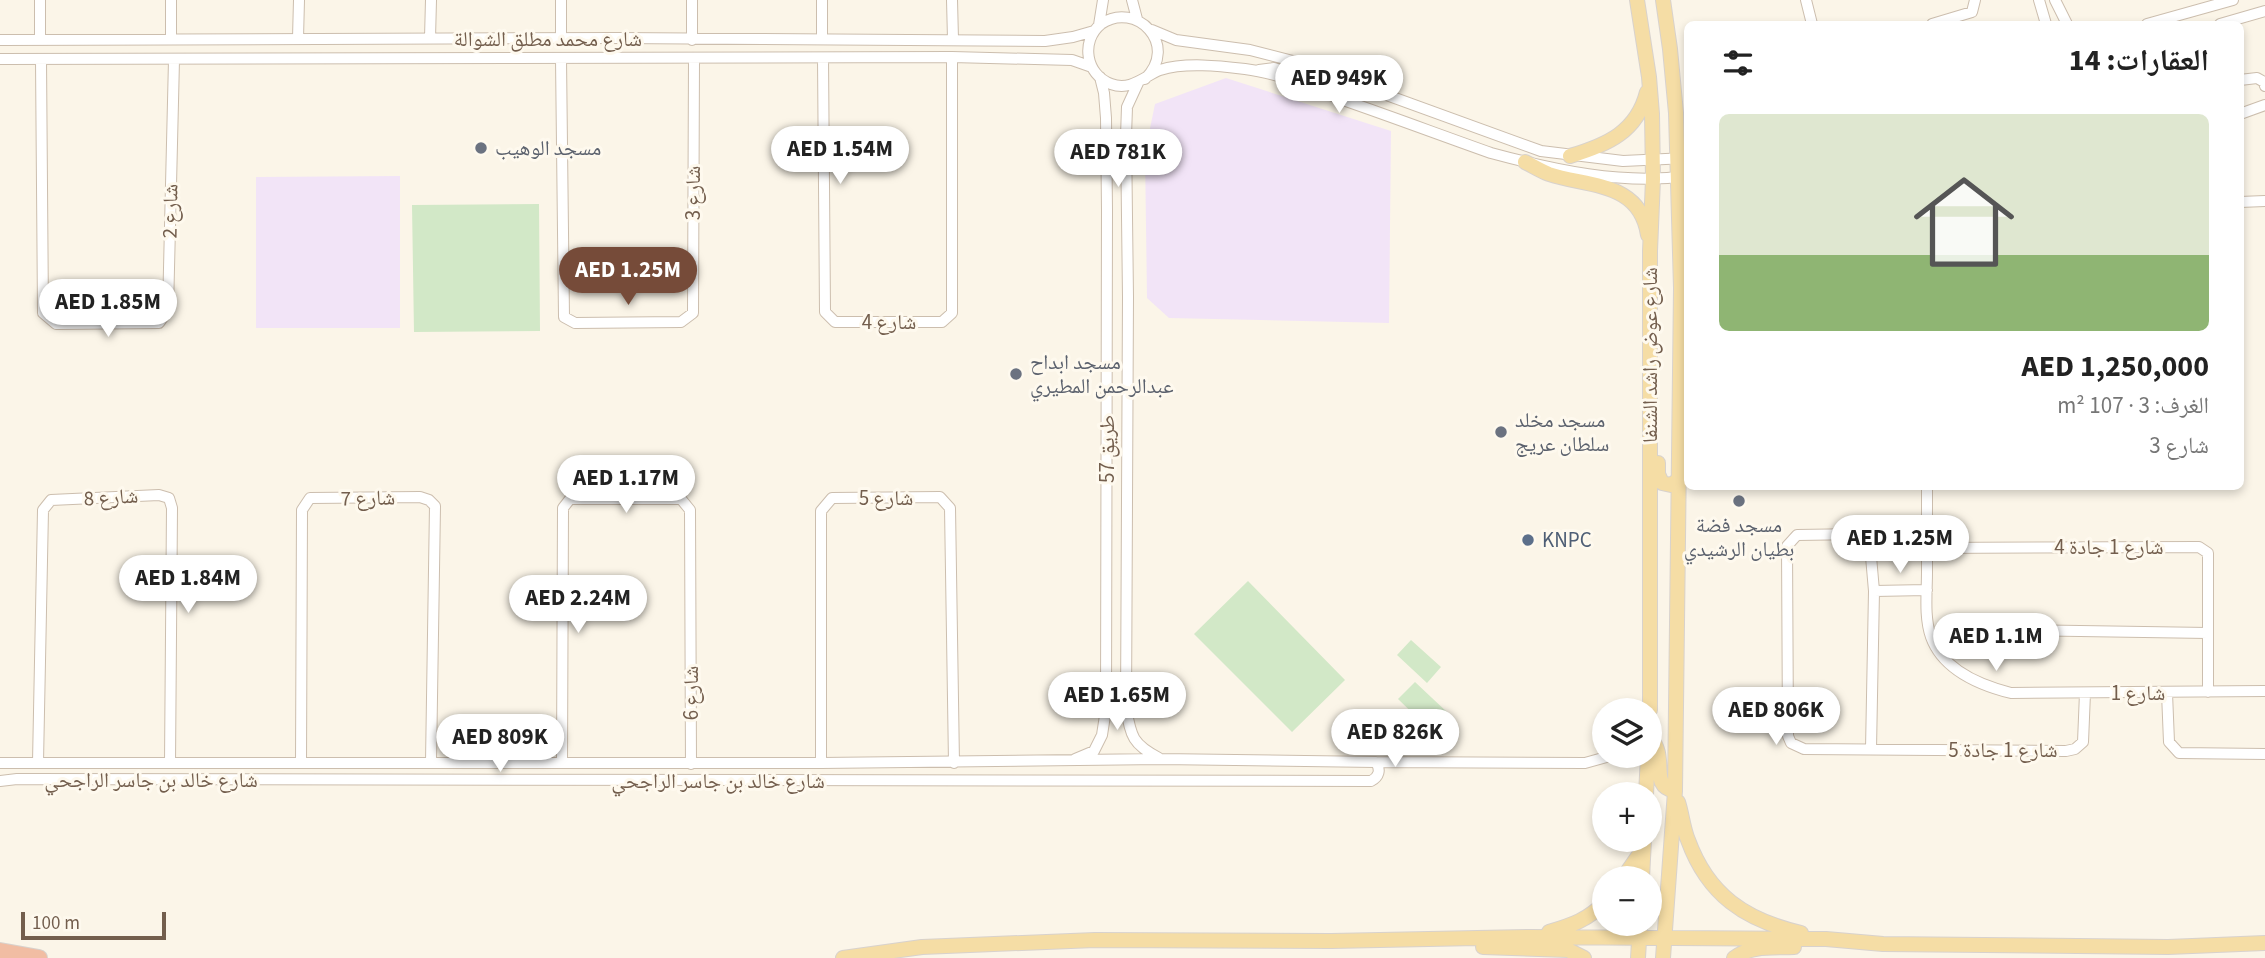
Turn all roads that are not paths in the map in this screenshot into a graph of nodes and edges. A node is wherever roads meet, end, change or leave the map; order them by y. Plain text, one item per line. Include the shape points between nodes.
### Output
1 (40, 0) edge
2 (171, 0) edge
3 (299, 0) edge
4 (430, 0) edge
5 (561, 0) edge
6 (692, 0) edge
7 (822, 0) edge
8 (953, 0) edge
9 (1103, 0) edge
10 (1132, 0) edge
11 (1637, 0) edge
12 (1663, 0) edge
13 (1806, 0) edge
14 (1975, 0) edge
15 (2039, 0) edge
16 (2055, 0) edge
17 (2232, 0) edge
18 (2265, 10) edge
19 (1138, 19) junction
20 (1811, 21) edge
21 (1943, 21) edge
22 (2045, 21) edge
23 (2066, 21) edge
24 (2158, 21) edge
25 (2230, 21) edge
26 (1097, 28) junction
27 (1152, 30) junction
28 (298, 38) junction
29 (430, 38) junction
30 (617, 38) junction
31 (822, 38) junction
32 (126, 39) junction
33 (171, 39) junction
34 (953, 39) junction
35 (0, 40) edge
36 (40, 40) junction
37 (95, 40) junction
38 (561, 40) junction
39 (651, 40) junction
40 (692, 40) junction
41 (1671, 48) junction
42 (952, 57) junction
43 (822, 58) junction
44 (0, 59) edge
45 (561, 59) junction
46 (615, 59) junction
47 (651, 59) junction
48 (694, 59) junction
49 (41, 60) junction
50 (92, 60) junction
51 (130, 60) junction
52 (174, 60) junction
53 (1092, 67) junction
54 (1256, 71) junction
55 (1100, 77) junction
56 (1649, 77) junction
57 (2244, 80) edge
58 (1141, 81) junction
59 (1361, 84) junction
60 (2265, 86) edge
61 (1684, 88) edge
62 (2265, 105) edge
63 (2244, 113) edge
64 (1570, 156) junction
65 (1682, 159) edge
66 (1653, 161) junction
67 (1525, 162) junction
68 (1682, 177) edge
69 (1653, 179) junction
70 (1126, 188) junction
71 (1107, 189) junction
72 (2265, 201) edge
73 (2244, 202) edge
74 (1107, 210) junction
75 (1127, 210) junction
76 (1650, 251) junction
77 (1684, 264) edge
78 (1681, 288) junction
79 (1651, 354) junction
80 (1678, 480) junction
81 (1927, 490) edge
82 (1927, 548) junction
83 (1927, 590) junction
84 (1874, 591) junction
85 (2021, 630) dead end
86 (2208, 633) junction
87 (2265, 691) edge
88 (2208, 692) junction
89 (2085, 693) junction
90 (2167, 693) junction
91 (1650, 698) edge
92 (1126, 708) junction
93 (1106, 709) junction
94 (1871, 750) junction
95 (2265, 754) edge
96 (1161, 759) junction
97 (1070, 761) junction
98 (1592, 761) edge
99 (38, 762) junction
100 (431, 762) junction
101 (1376, 762) junction
102 (0, 763) edge
103 (170, 763) junction
104 (301, 763) junction
105 (481, 763) junction
106 (510, 763) junction
107 (562, 763) junction
108 (821, 763) junction
109 (954, 763) junction
110 (691, 764) junction
111 (1660, 768) edge
112 (0, 781) edge
113 (478, 781) junction
114 (510, 781) junction
115 (1675, 791) junction
116 (1592, 915) edge
117 (1592, 934) edge
118 (1640, 936) edge
119 (1657, 936) edge
120 (1530, 937) junction
121 (1664, 938) junction
122 (1826, 939) junction
123 (1331, 941) junction
124 (2265, 943) edge
125 (1883, 944) junction
126 (0, 951) edge
127 (39, 958) edge
128 (843, 958) edge
129 (1584, 958) edge
130 (1638, 958) edge
131 (1663, 958) edge
132 (1734, 958) edge

1 - 36 street
2 - 33 street
3 - 28 street
4 - 29 street
5 - 38 street
6 - 40 street
7 - 31 street
8 - 34 street
9 - 26 street
10 - 19 street
11 - 56 main road, شارع عوض راشد الشنفا
12 - 41 main road, شارع عوض راشد الشنفا
13 - 20 street
14 - 21 street via 1972,12
15 - 22 street
16 - 23 street
17 - 24 street
18 - 25 street
19 - 26 street via 1118,16
19 - 27 street
26 - 34 street, شارع محمد مطلق الشوالة via 1045,41
26 - 53 street via 1088,49
27 - 58 street via 1158,56 1154,69
27 - 59 street via 1176,40 1250,50
28 - 29 street, شارع محمد مطلق الشوالة
28 - 33 street, شارع محمد مطلق الشوالة
29 - 38 street, شارع محمد مطلق الشوالة
30 - 38 street, شارع محمد مطلق الشوالة
30 - 39 street, شارع محمد مطلق الشوالة
30 - 46 street via 623,49
31 - 34 street, شارع محمد مطلق الشوالة
31 - 40 street, شارع محمد مطلق الشوالة
32 - 33 street, شارع محمد مطلق الشوالة
32 - 37 street, شارع محمد مطلق الشوالة
32 - 51 street via 117,50
35 - 36 street, شارع محمد مطلق الشوالة
36 - 37 street, شارع محمد مطلق الشوالة
37 - 50 street via 99,50
39 - 40 street, شارع محمد مطلق الشوالة
39 - 47 street via 642,50
41 - 61 main road
41 - 65 main road, شارع عوض راشد الشنفا
42 - 43 street, شارع محمد مطلق الشوالة
42 - 43 street, شارع 4 via 952,313 942,322 835,322 825,312
42 - 53 street, شارع محمد مطلق الشوالة via 1051,58
43 - 48 street, شارع محمد مطلق الشوالة
44 - 49 street, شارع محمد مطلق الشوالة
45 - 46 street, شارع محمد مطلق الشوالة
45 - 48 street, شارع 3 via 564,317 575,323 681,322 693,313
45 - 52 street, شارع محمد مطلق الشوالة
46 - 47 street, شارع محمد مطلق الشوالة
47 - 48 street, شارع محمد مطلق الشوالة
49 - 50 street, شارع محمد مطلق الشوالة
49 - 52 street, شارع 2 via 43,313 56,324 159,323 168,310
50 - 51 street, شارع محمد مطلق الشوالة
51 - 52 street, شارع محمد مطلق الشوالة
53 - 55 street
54 - 58 street via 1174,68
54 - 59 street via 1274,68 1352,93 1358,93
54 - 67 street
55 - 58 street via 1115,85
55 - 71 street, طريق 57
56 - 64 main road via 1641,109 1628,129 1603,146
56 - 66 main road, شارع عوض راشد الشنفا
57 - 60 street via 2258,78
58 - 70 street, طريق 57 via 1127,107
59 - 64 street via 1541,150
62 - 63 street
64 - 66 street
65 - 66 street
65 - 68 main road, شارع عوض راشد الشنفا
66 - 69 main road, شارع عوض راشد الشنفا
67 - 69 street via 1595,175
67 - 76 main road via 1621,194 1644,219
68 - 69 street
68 - 78 main road, شارع عوض راشد الشنفا
69 - 76 main road, شارع عوض راشد الشنفا
70 - 71 street via 1115,193
70 - 75 street, طريق 57
71 - 74 street, طريق 57
72 - 73 street
74 - 75 street via 1115,205
74 - 93 street, طريق 57
75 - 92 street, طريق 57
76 - 79 main road, شارع عوض راشد الشنفا
77 - 78 main road
78 - 80 main road, شارع عوض راشد الشنفا
79 - 80 main road via 1657,384 1660,479 1671,485
79 - 91 main road, شارع عوض راشد الشنفا
80 - 115 main road, شارع عوض راشد الشنفا
81 - 82 street, شارع 1
82 - 83 street, شارع 1
82 - 86 street, شارع 1 جادة 4 via 2199,547 2208,553
83 - 84 street
83 - 89 street, شارع 1 via 1931,636 1945,658 1970,679 2011,693
84 - 94 street, شارع 1 جادة 5
84 - 94 street, شارع 1 جادة 5 via 1870,545 1861,534 1797,535 1787,546 1788,736 1791,743 1804,749
85 - 86 street
86 - 88 street, شارع 1 جادة 4
87 - 88 street, شارع 1
88 - 90 street, شارع 1
89 - 90 street, شارع 1
89 - 94 street, شارع 1 جادة 5 via 2082,742 2075,749
90 - 95 street via 2169,742 2179,753
92 - 93 street via 1119,716
92 - 96 street, طريق 57 via 1131,736 1142,749
93 - 97 street, طريق 57 via 1094,751
96 - 97 street, شارع خالد بن جاسر الراجحي
96 - 101 street, شارع خالد بن جاسر الراجحي
97 - 109 street, شارع خالد بن جاسر الراجحي
98 - 101 street, شارع خالد بن جاسر الراجحي
99 - 102 street, شارع خالد بن جاسر الراجحي
99 - 103 street, شارع خالد بن جاسر الراجحي
99 - 103 street, شارع 8 via 43,510 51,500 159,495 169,498 172,508
100 - 104 street, شارع خالد بن جاسر الراجحي
100 - 104 street, شارع 7 via 435,506 420,497 310,498 302,510
100 - 105 street, شارع خالد بن جاسر الراجحي
101 - 114 street, شارع خالد بن جاسر الراجحي via 1379,773 1371,781
103 - 104 street, شارع خالد بن جاسر الراجحي
105 - 106 street, شارع خالد بن جاسر الراجحي
105 - 113 street via 485,773
106 - 107 street, شارع خالد بن جاسر الراجحي
106 - 114 street
107 - 110 street, شارع خالد بن جاسر الراجحي
107 - 110 street, شارع 6 via 563,509 570,499 681,499 690,509
108 - 109 street, شارع خالد بن جاسر الراجحي
108 - 109 street, شارع 5 via 821,511 832,498 940,497 950,508
108 - 110 street, شارع خالد بن جاسر الراجحي
111 - 115 main road via 1661,784
112 - 113 street, شارع خالد بن جاسر الراجحي
113 - 114 street, شارع خالد بن جاسر الراجحي
115 - 121 main road, شارع عوض راشد الشنفا
115 - 122 main road via 1687,838 1702,871 1721,895 1756,919
116 - 120 main road via 1580,923
117 - 120 main road
118 - 130 main road
119 - 121 main road
120 - 123 main road
121 - 122 main road
121 - 131 main road, شارع عوض راشد الشنفا
122 - 125 main road
123 - 128 main road via 969,944
123 - 129 main road via 1569,950
124 - 125 main road via 2168,947
125 - 132 main road via 1755,949
126 - 127 highway

